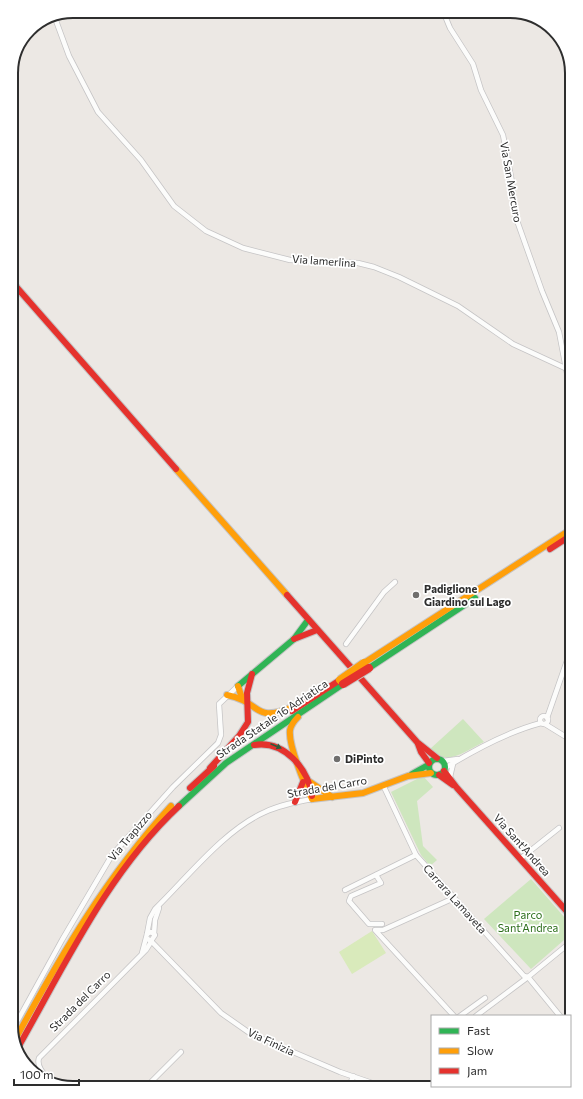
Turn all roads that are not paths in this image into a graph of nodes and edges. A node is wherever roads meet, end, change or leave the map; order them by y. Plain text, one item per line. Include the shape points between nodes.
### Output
1 (445, 18) edge
2 (56, 21) edge
3 (18, 289) edge
4 (565, 368) joint
5 (565, 533) edge
6 (565, 539) edge
7 (395, 582) dead end
8 (308, 620) junction
9 (317, 630) junction
10 (294, 639) junction
11 (346, 644) dead end
12 (366, 666) junction
13 (565, 667) edge
14 (252, 674) junction
15 (238, 686) junction
16 (227, 695) junction
17 (245, 697) junction
18 (313, 700) junction
19 (544, 720) junction
20 (565, 736) edge
21 (417, 742) junction
22 (244, 750) junction
23 (421, 752) junction
24 (460, 758) junction
25 (454, 763) junction
26 (437, 767) junction
27 (301, 768) junction
28 (417, 770) junction
29 (205, 773) junction
30 (408, 777) junction
31 (450, 778) junction
32 (306, 782) junction
33 (384, 787) junction
34 (457, 788) junction
35 (332, 797) junction
36 (312, 799) junction
37 (295, 802) junction
38 (559, 828) dead end
39 (416, 855) junction
40 (520, 859) junction
41 (376, 875) junction
42 (345, 890) dead end
43 (454, 898) junction
44 (163, 902) junction
45 (565, 908) edge
46 (382, 924) dead end
47 (146, 936) junction
48 (154, 936) junction
49 (151, 941) junction
50 (565, 947) edge
51 (164, 954) junction
52 (140, 956) junction
53 (528, 977) junction
54 (485, 998) dead end
55 (453, 1015) edge
56 (461, 1015) edge
57 (477, 1015) edge
58 (559, 1015) edge
59 (18, 1020) edge
60 (19, 1033) edge
61 (21, 1043) edge
62 (181, 1052) dead end
63 (46, 1074) edge
64 (353, 1076) junction
65 (153, 1081) edge
66 (351, 1081) edge
67 (367, 1081) edge

1 - 4 street, Via San Mercuro via 473,64 481,90 503,136 512,182 515,216 559,332
2 - 4 street, Via lamerlina via 69,56 98,112 140,160 174,206 206,231 243,248 290,260 358,263 374,267 458,306 513,344
3 - 8 main road, Via Sant'Andrea
5 - 12 main road, Strada Statale 16 Adriatica
6 - 12 main road, Strada Statale 16 Adriatica
7 - 11 street via 384,592
8 - 9 main road, Via Sant'Andrea
8 - 10 main road
9 - 10 main road
9 - 21 main road, Via Sant'Andrea
10 - 14 main road
12 - 18 main road, Strada Statale 16 Adriatica, bridge
13 - 19 street
14 - 15 main road
14 - 17 main road
15 - 16 street, Via Trapizzo
15 - 17 main road
16 - 17 main road
16 - 59 street, Via Trapizzo via 219,704 221,735 218,743 168,792 112,855
17 - 18 main road via 260,713 271,716
17 - 29 main road via 249,715 245,728
18 - 22 main road, Strada Statale 16 Adriatica
18 - 27 main road via 296,718 290,731
18 - 29 main road, Strada Statale 16 Adriatica via 241,745
19 - 20 street
19 - 24 street, Strada del Carro
21 - 23 main road, Via Sant'Andrea
21 - 26 main road, Via Sant'Andrea
22 -> 27 main road via 260,743 271,744 292,756
22 - 61 main road, Strada Statale 16 Adriatica via 208,778 175,810 124,869 78,940
23 - 26 main road, Via Sant'Andrea
23 - 28 main road
24 - 25 street, Strada del Carro
24 - 26 street, Strada del Carro
25 - 26 street, Strada del Carro
25 - 31 street
26 - 28 main road, Strada del Carro
26 - 30 main road, Strada del Carro via 426,773
26 - 31 main road, Via Sant'Andrea
26 - 34 main road, Via Sant'Andrea
27 - 32 main road
28 - 30 main road, Strada del Carro
29 - 60 main road, Strada Statale 16 Adriatica via 146,832 111,878 68,943
30 - 33 main road, Strada del Carro
31 - 34 main road, Via Sant'Andrea
32 - 35 main road
32 - 36 main road
32 - 37 main road
33 - 35 main road, Strada del Carro via 355,795
33 - 39 street, Carrara Lamaveta
34 - 40 main road, Via Sant'Andrea
35 - 36 main road, Strada del Carro
36 - 37 street, Strada del Carro
37 - 44 street, Strada del Carro via 264,812 240,827
38 - 40 street
39 - 41 street
39 - 43 street, Carrara Lamaveta
40 - 45 main road, Via Sant'Andrea
41 - 42 street
41 - 46 street via 381,883 351,896 349,901 369,924
43 - 53 street, Carrara Lamaveta via 524,976
43 - 55 street via 383,930 375,930
44 - 47 street, Strada del Carro via 150,918
44 - 48 street, Strada del Carro via 154,920
47 - 48 street via 150,932
47 - 49 street, Via Finizia
47 - 52 street, Strada del Carro
48 - 49 street, Strada del Carro
48 - 51 street, Via Finizia
49 - 51 street, Via Finizia
49 - 52 street, Strada del Carro
50 - 53 street
51 - 64 street, Via Finizia via 221,1013 251,1034
52 - 63 street, Strada del Carro via 39,1058 38,1062
53 - 57 street
53 - 58 street, Carrara Lamaveta
54 - 56 street
62 - 65 street
64 - 66 street
64 - 67 street, Via Finizia

